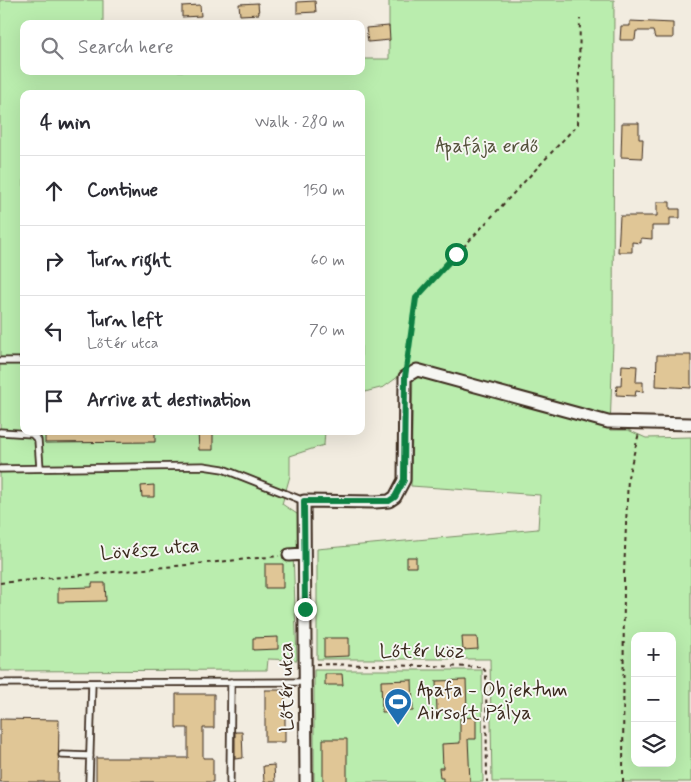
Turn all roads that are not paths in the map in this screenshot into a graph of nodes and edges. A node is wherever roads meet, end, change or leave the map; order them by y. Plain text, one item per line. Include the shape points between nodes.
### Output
1 (0, 361) edge
2 (20, 361) edge
3 (691, 424) edge
4 (0, 432) edge
5 (20, 433) edge
6 (33, 435) edge
7 (40, 468) junction
8 (0, 469) edge
9 (304, 501) junction
10 (304, 554) junction
11 (289, 555) road end
12 (231, 682) junction
13 (305, 682) junction
14 (0, 683) edge
15 (92, 683) junction
16 (62, 755) dead end
17 (90, 756) junction
18 (89, 782) edge
19 (230, 782) edge
20 (306, 782) edge

1 - 2 lane
3 - 9 street via 608,422 416,370 405,377 404,480 395,497 375,502
4 - 5 lane
6 - 7 lane via 38,440
7 - 8 lane
7 - 9 lane via 203,466 223,469
9 - 10 street, Lőtér utca
10 - 11 street
10 - 13 street, Lőtér utca
12 - 13 lane
12 - 15 lane
12 - 19 lane
13 - 20 street, Lőtér utca
14 - 15 lane
15 - 17 lane
16 - 17 lane
17 - 18 lane

